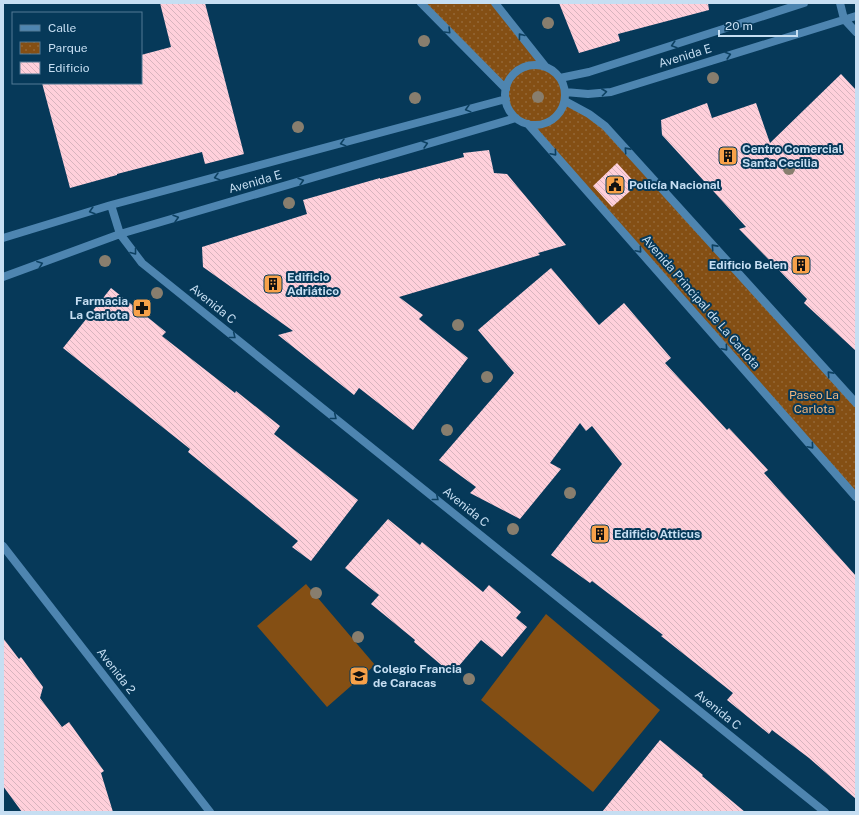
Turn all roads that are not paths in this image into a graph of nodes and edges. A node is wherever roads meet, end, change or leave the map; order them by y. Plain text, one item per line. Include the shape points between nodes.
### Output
1 (421, 3) edge
2 (495, 3) edge
3 (804, 3) edge
4 (840, 3) edge
5 (856, 16) edge
6 (844, 19) junction
7 (856, 32) edge
8 (545, 66) junction
9 (560, 78) junction
10 (506, 89) junction
11 (565, 96) junction
12 (506, 99) junction
13 (516, 118) junction
14 (528, 124) junction
15 (112, 205) junction
16 (120, 234) junction
17 (3, 238) edge
18 (3, 277) edge
19 (856, 403) edge
20 (856, 497) edge
21 (3, 546) edge
22 (210, 812) edge
23 (826, 812) edge

1 -> 10 street
8 -> 2 street
3 -> 9 street, Avenida E via 589,72
4 - 6 street
5 - 6 street, Avenida E
6 - 7 street
11 -> 6 street, Avenida E via 611,92
8 - 9 street
8 - 10 street via 534,65 518,70
9 - 11 street
10 - 12 street
11 - 14 street via 559,113 554,118 542,124
19 -> 11 street via 605,126
12 - 13 street via 509,110
12 -> 15 street, Avenida E
13 - 14 street
16 -> 13 street, Avenida E
14 -> 20 street, Avenida Principal de La Carlota
15 - 16 street, Avenida C
15 -> 17 street, Avenida E
18 -> 16 street, Avenida E
16 -> 23 street, Avenida C via 148,267
21 - 22 street, Avenida 2

